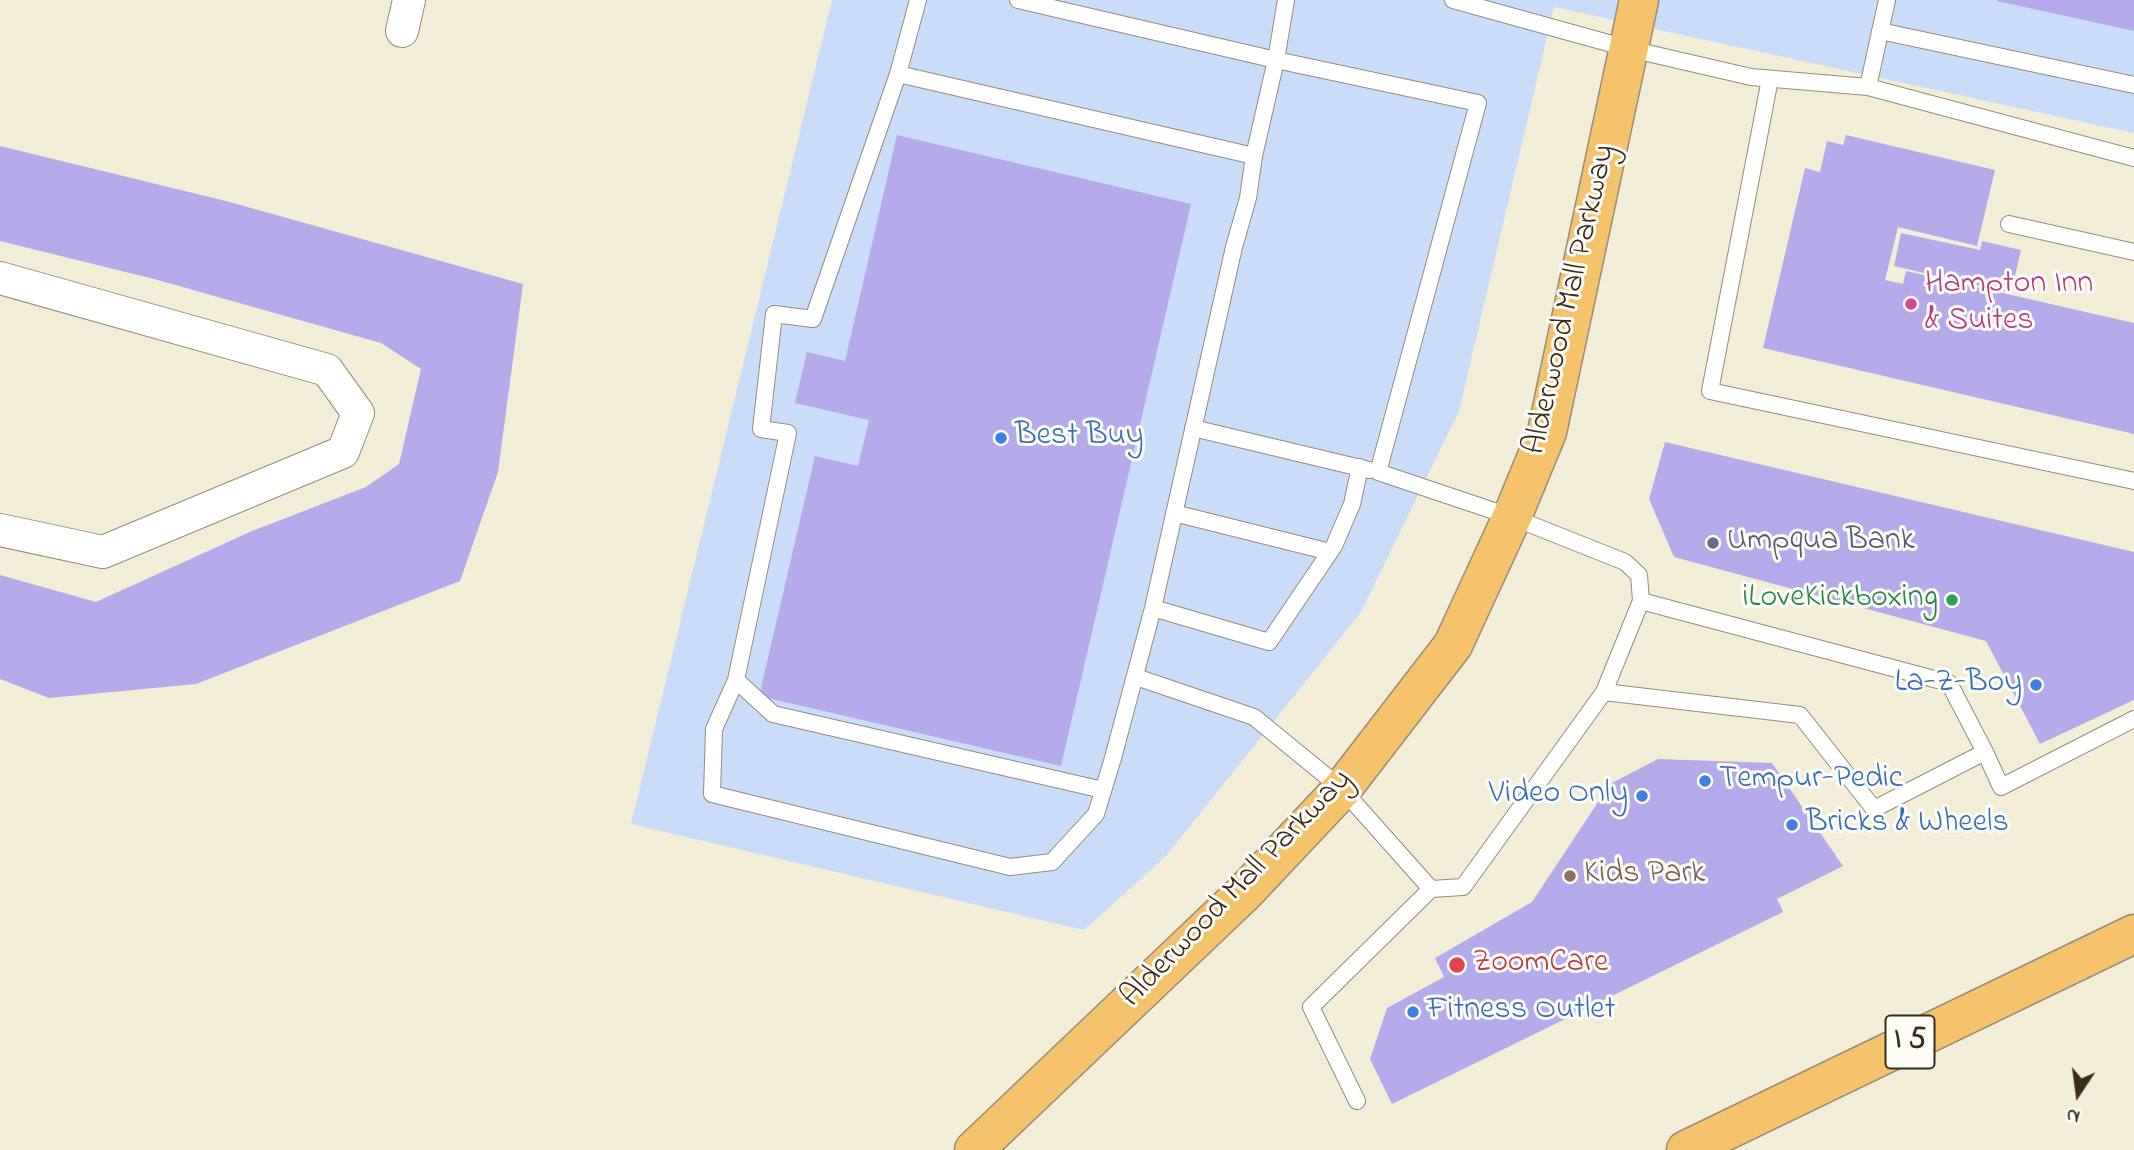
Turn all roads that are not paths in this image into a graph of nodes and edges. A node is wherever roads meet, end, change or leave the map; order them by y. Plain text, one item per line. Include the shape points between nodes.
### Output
1 (410, 0) edge
2 (918, 0) edge
3 (1018, 0) edge
4 (1286, 0) edge
5 (1453, 0) edge
6 (1639, 0) edge
7 (1887, 0) edge
8 (1492, 5) edge
9 (402, 31) dead end
10 (1880, 31) junction
11 (1630, 49) junction
12 (1276, 60) junction
13 (898, 74) junction
14 (1770, 79) junction
15 (2134, 85) edge
16 (1868, 87) junction
17 (1254, 156) junction
18 (2134, 158) edge
19 (2009, 224) dead end
20 (2134, 252) edge
21 (0, 278) edge
22 (1193, 428) junction
23 (1360, 467) junction
24 (1378, 472) junction
25 (2134, 481) edge
26 (1174, 513) junction
27 (1512, 517) junction
28 (0, 530) edge
29 (1330, 552) junction
30 (1641, 601) junction
31 (1153, 608) junction
32 (1136, 677) junction
33 (736, 680) junction
34 (1604, 692) junction
35 (2134, 719) edge
36 (1985, 752) junction
37 (1342, 789) junction
38 (1103, 790) junction
39 (1431, 889) junction
40 (2134, 934) edge
41 (1357, 1101) dead end
42 (974, 1150) edge
43 (1686, 1150) edge

1 - 9 street
2 - 13 lane
3 - 12 lane
4 - 12 lane
5 - 8 lane
6 - 11 main road, Alderwood Mall Parkway
7 - 10 lane
8 - 11 lane
10 - 15 lane
10 - 16 lane
11 - 14 lane
11 - 27 main road, Alderwood Mall Parkway via 1547,432
12 - 17 lane
12 - 24 lane via 1478,103
13 - 17 lane
13 - 33 lane via 813,319 774,314 761,429 788,433
14 - 16 lane
14 - 25 lane via 1710,391
16 - 18 lane
17 - 22 lane
19 - 20 lane
21 - 28 street via 327,370 358,413 344,452 103,552
22 - 23 lane
22 - 26 lane
23 - 24 lane
23 - 29 lane via 1352,504
24 - 27 lane
26 - 29 lane
26 - 31 lane
27 - 30 lane via 1625,562 1639,575
27 - 37 main road, Alderwood Mall Parkway via 1453,645
29 - 31 lane via 1269,642
30 - 34 lane
30 - 36 lane via 1949,682
31 - 32 lane
32 - 37 lane via 1254,718
32 - 38 lane
33 - 38 lane via 773,714
33 - 38 lane via 714,729 712,794 1010,867 1052,862 1096,814
34 - 36 lane via 1800,715 1874,809
34 - 39 lane via 1463,887
35 - 36 lane via 2001,787
37 - 39 lane
37 - 42 main road, Alderwood Mall Parkway via 1245,892
39 - 41 lane via 1311,1007
40 - 43 main road, I 5

